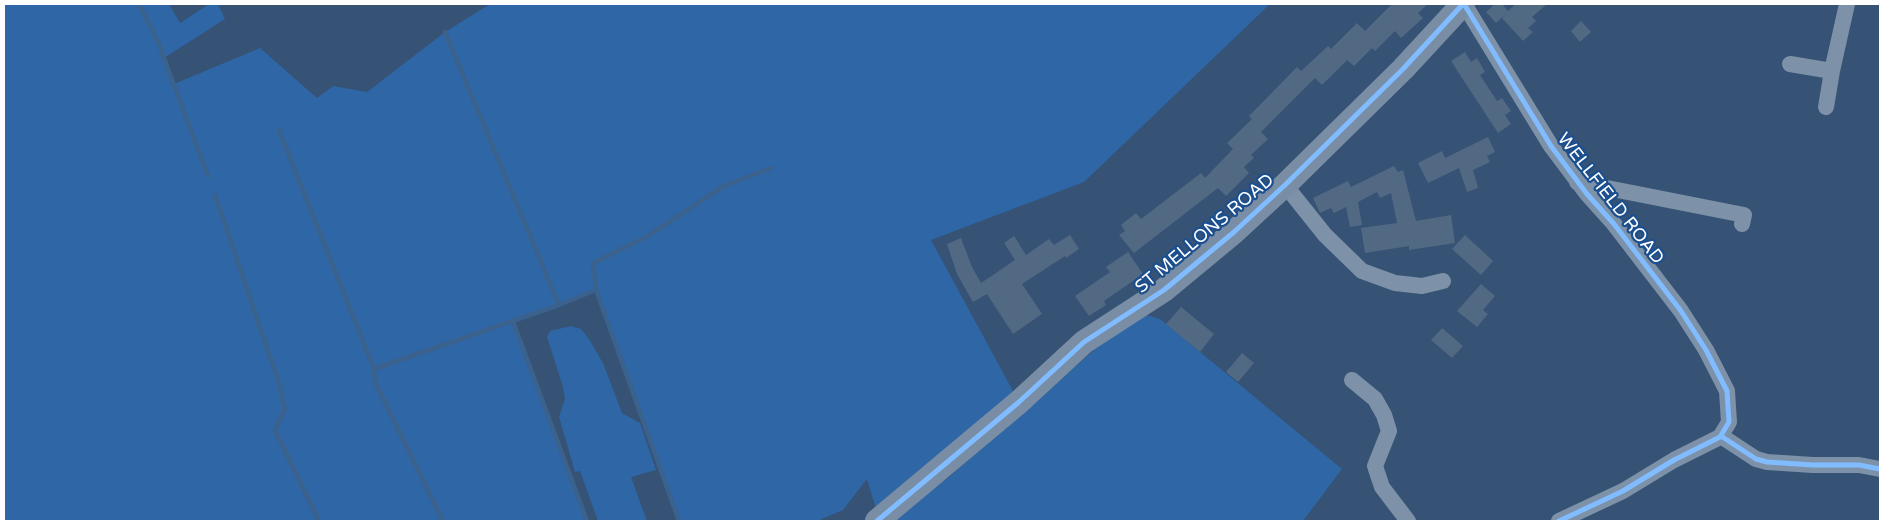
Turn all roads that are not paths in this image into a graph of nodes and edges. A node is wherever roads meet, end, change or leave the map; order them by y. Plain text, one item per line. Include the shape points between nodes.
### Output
1 (1464, 4) edge
2 (1847, 4) edge
3 (1790, 64) dead end
4 (1832, 70) junction
5 (1826, 107) dead end
6 (1577, 182) junction
7 (1285, 186) junction
8 (1742, 224) dead end
9 (1443, 281) dead end
10 (1352, 380) dead end
11 (1721, 436) junction
12 (1880, 469) edge
13 (879, 521) edge
14 (1408, 521) edge
15 (1559, 521) edge

1 - 6 street, WELLFIELD ROAD via 1542,132
1 - 7 street, ST MELLONS ROAD
2 - 4 street
3 - 4 street
4 - 5 street
6 - 8 street via 1744,215
6 - 11 street, WELLFIELD ROAD via 1614,224 1706,350 1726,391 1729,422
7 - 9 street via 1325,235 1362,271 1394,283 1422,286
7 - 13 street, ST MELLONS ROAD via 1164,290 1084,342
10 - 14 street via 1375,399 1384,415 1389,431 1374,466 1382,487
11 - 12 street via 1756,459 1767,462 1859,465
11 - 15 street via 1623,491

